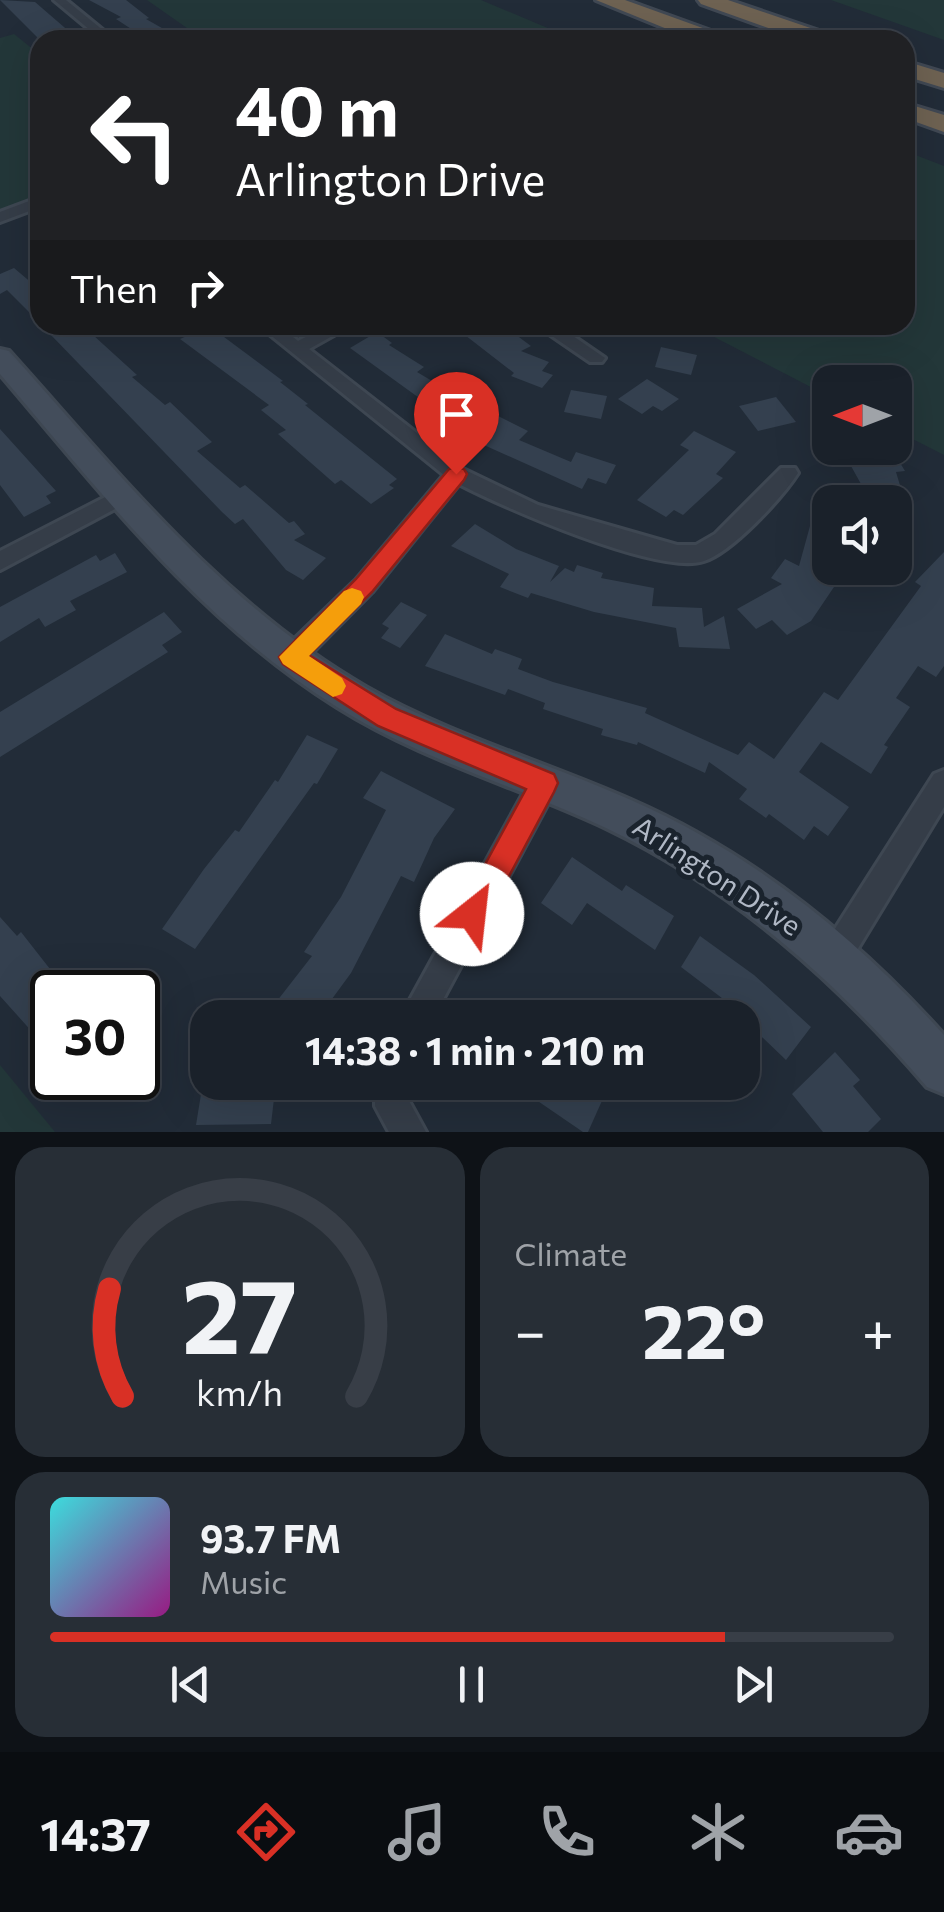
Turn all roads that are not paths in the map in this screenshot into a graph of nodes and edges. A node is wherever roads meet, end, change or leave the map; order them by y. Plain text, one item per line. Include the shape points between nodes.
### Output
1 (59, 0) edge
2 (606, 0) edge
3 (708, 0) edge
4 (97, 30) edge
5 (687, 30) edge
6 (795, 30) edge
7 (915, 71) edge
8 (944, 80) edge
9 (915, 114) edge
10 (944, 124) edge
11 (30, 206) edge
12 (0, 217) edge
13 (279, 335) edge
14 (324, 335) edge
15 (560, 335) edge
16 (296, 349) junction
17 (0, 357) edge
18 (596, 358) dead end
19 (788, 473) dead end
20 (456, 474) junction
21 (123, 496) junction
22 (0, 561) edge
23 (292, 657) junction
24 (544, 783) junction
25 (944, 783) edge
26 (835, 957) junction
27 (426, 1000) edge
28 (944, 1070) edge
29 (392, 1100) edge
30 (409, 1132) edge

1 - 4 street
2 - 5 highway
3 - 6 highway
7 - 8 highway
9 - 10 highway
11 - 12 street
13 - 16 street
14 - 16 street
15 - 18 street
16 - 20 street
17 - 21 street, Arlington Drive
19 - 20 street via 714,548 688,555 575,527
20 - 23 street via 364,586
21 - 22 street
21 - 23 street, Arlington Drive via 222,602
23 - 24 street, Arlington Drive via 387,718
24 - 26 street, Arlington Drive via 634,821 706,862
24 - 27 street
25 - 26 street
26 - 28 street, Arlington Drive
29 - 30 street

